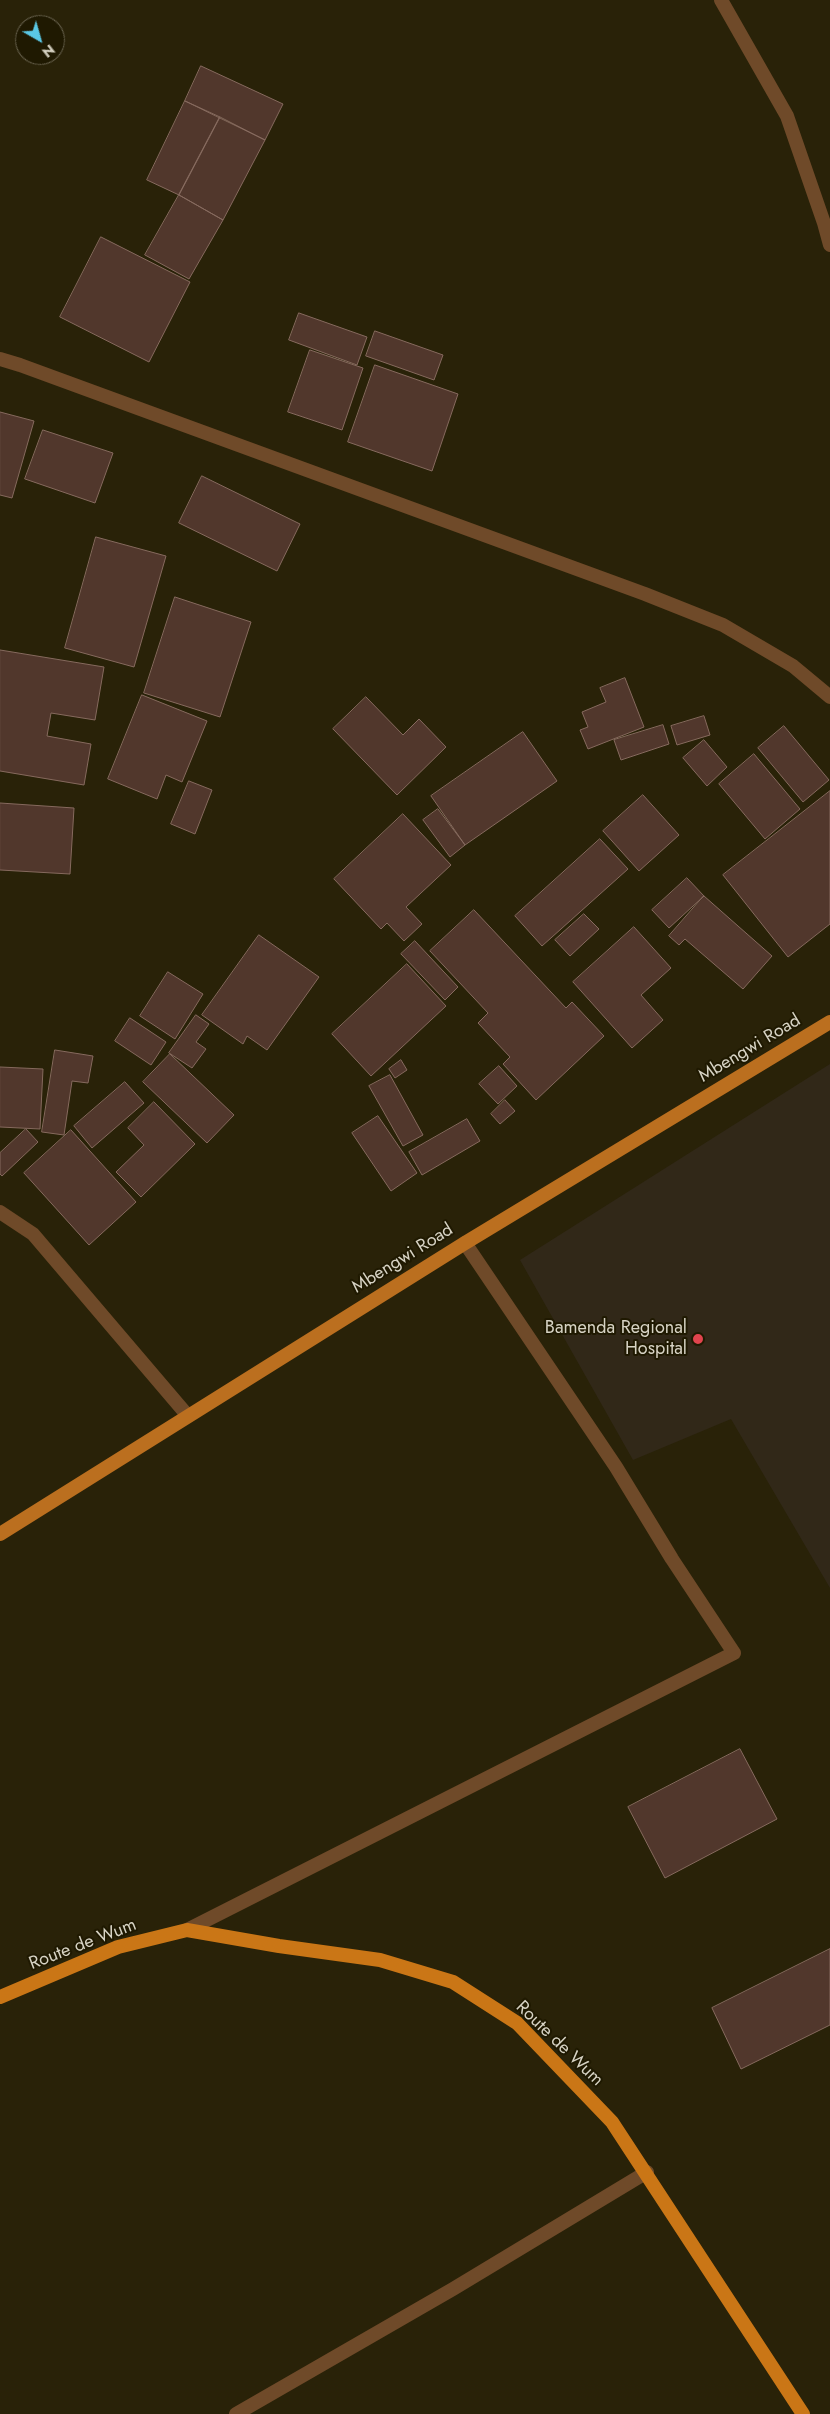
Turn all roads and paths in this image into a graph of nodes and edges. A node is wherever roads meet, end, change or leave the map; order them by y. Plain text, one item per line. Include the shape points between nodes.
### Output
1 (721, 0) edge
2 (830, 245) edge
3 (0, 359) edge
4 (830, 697) edge
5 (830, 1022) edge
6 (0, 1212) edge
7 (465, 1243) junction
8 (188, 1416) junction
9 (0, 1534) edge
10 (187, 1930) junction
11 (0, 1997) edge
12 (647, 2172) junction
13 (236, 2414) edge
14 (803, 2414) edge

1 - 2 street via 787,116
3 - 4 street via 714,622 794,666
5 - 7 main road, Mbengwi Road
6 - 8 street via 32,1234
7 - 8 main road, Mbengwi Road
7 - 10 street via 616,1467 734,1653
8 - 9 main road, Mbengwi Road
10 - 11 highway, Route de Wum via 118,1947
10 - 12 highway, Route de Wum via 380,1960 453,1982 517,2024 612,2122
12 - 13 street via 462,2284
12 - 14 highway, Route de Wum

